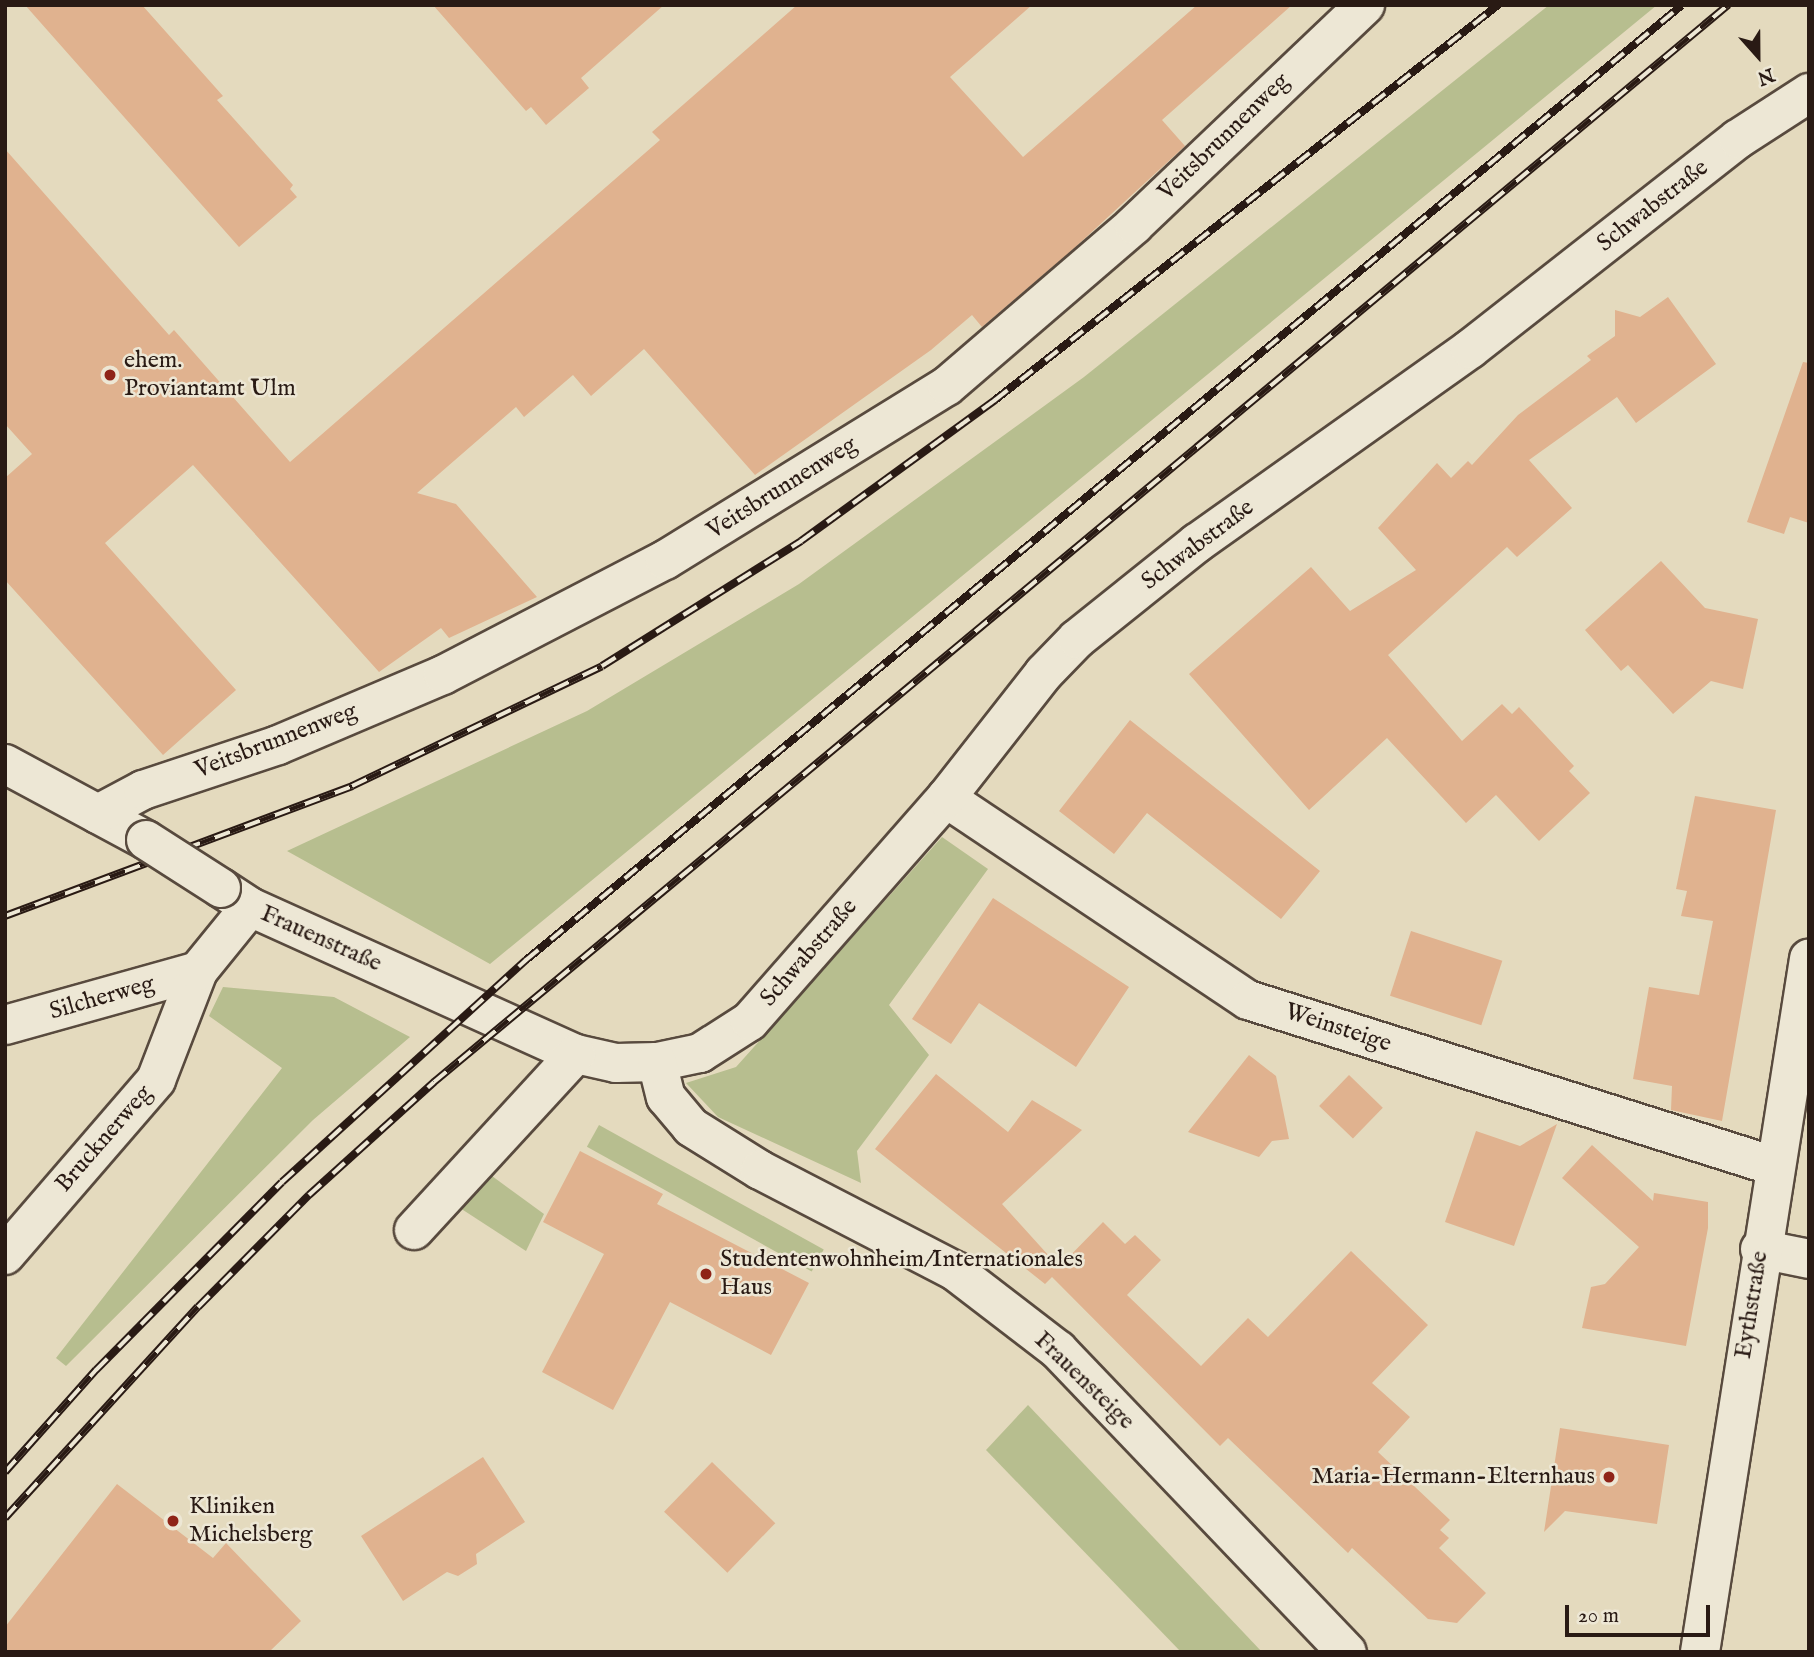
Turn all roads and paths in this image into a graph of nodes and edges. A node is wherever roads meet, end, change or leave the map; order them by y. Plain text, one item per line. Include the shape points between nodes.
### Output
1 (1365, 5) edge
2 (1809, 93) edge
3 (5, 764) edge
4 (946, 798) junction
5 (98, 814) junction
6 (236, 898) junction
7 (1809, 958) edge
8 (198, 971) junction
9 (5, 1025) edge
10 (576, 1054) junction
11 (657, 1062) junction
12 (1774, 1167) junction
13 (414, 1230) dead end
14 (1760, 1249) junction
15 (5, 1255) edge
16 (1809, 1259) edge
17 (1347, 1652) edge
18 (1700, 1652) edge

1 - 5 street, Veitsbrunnenweg via 1134,225 947,386 665,560 443,675 278,745 142,790
2 - 4 street, Schwabstraße via 1738,139 1470,349 1197,543 1088,631 1044,673
3 - 5 street, Frauenstraße
4 - 11 street, Schwabstraße via 750,1021 700,1053
4 - 12 street, Weinsteige via 1248,1000
5 - 6 street, Frauenstraße, bridge
6 - 8 street, Brucknerweg
6 - 10 street, Frauenstraße
7 - 12 street, Eythstraße
8 - 9 street, Silcherweg
8 - 15 street, Brucknerweg via 156,1080
10 - 11 street, Frauenstraße via 616,1063
10 - 13 street
11 - 17 street, Frauensteige via 666,1097 691,1127 760,1170 956,1271 1058,1350
12 - 14 street, Eythstraße
14 - 16 street
14 - 18 street, Eythstraße

